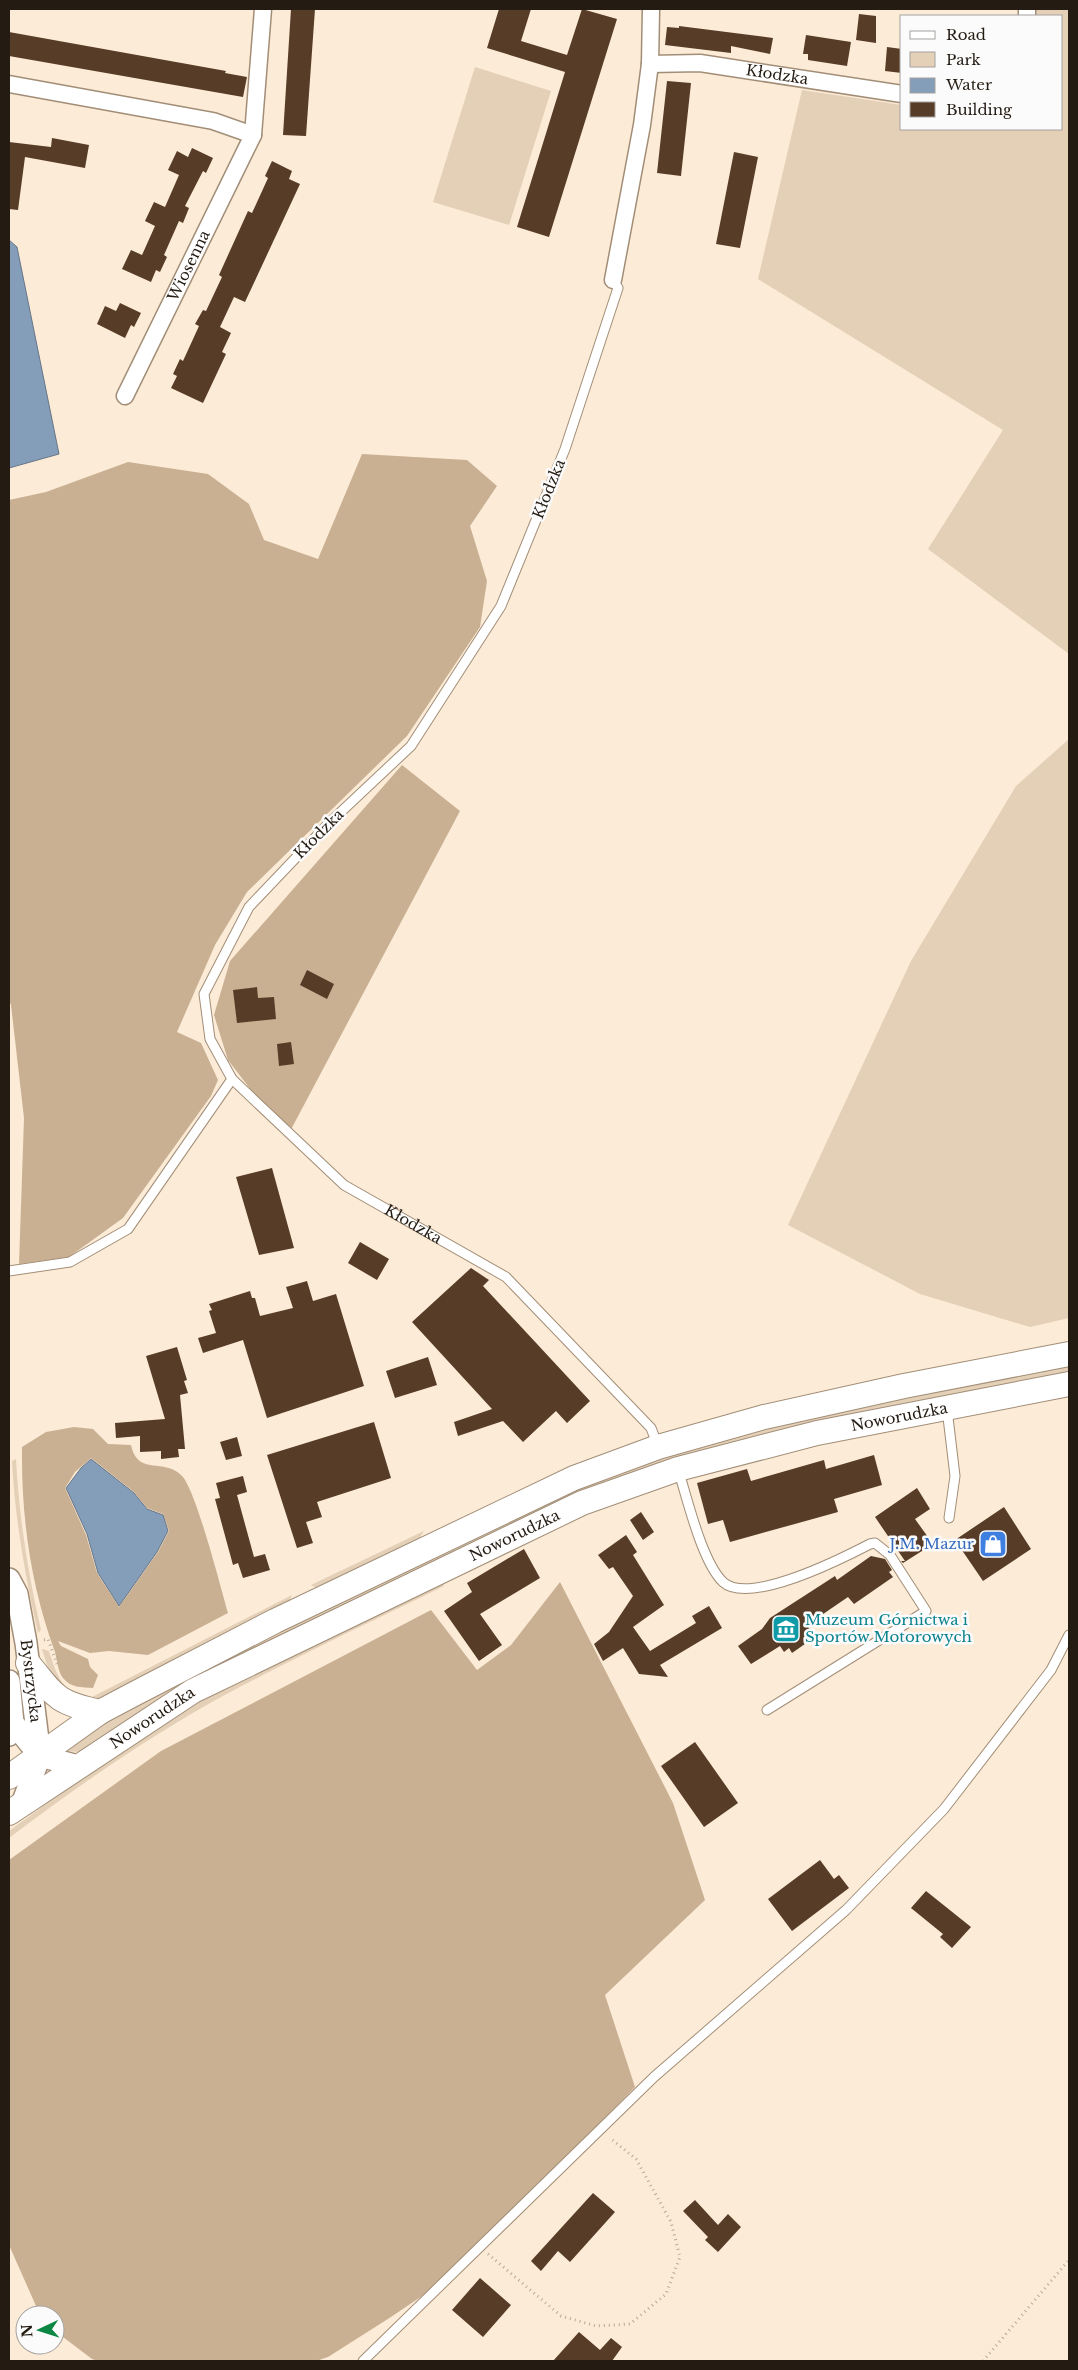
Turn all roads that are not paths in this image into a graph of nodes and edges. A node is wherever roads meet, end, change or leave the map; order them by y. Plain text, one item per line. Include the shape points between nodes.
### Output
1 (263, 9) edge
2 (651, 9) edge
3 (650, 64) junction
4 (9, 84) edge
5 (900, 94) edge
6 (253, 135) junction
7 (614, 280) joint
8 (125, 396) dead end
9 (232, 1079) junction
10 (9, 1271) edge
11 (1069, 1354) edge
12 (1069, 1384) edge
13 (947, 1407) junction
14 (658, 1447) junction
15 (678, 1469) junction
16 (949, 1518) dead end
17 (9, 1579) edge
18 (1069, 1635) edge
19 (28, 1663) junction
20 (9, 1681) edge
21 (767, 1710) dead end
22 (100, 1712) junction
23 (11, 1730) edge
24 (40, 1756) junction
25 (78, 1766) junction
26 (9, 1777) edge
27 (15, 1808) edge
28 (362, 2361) edge

1 - 6 street, Wiosenna
2 - 3 street, Kłodzka
3 - 5 street, Kłodzka via 700,63
3 - 7 street, Kłodzka
4 - 6 street via 213,121
6 - 8 street, Wiosenna
7 - 9 lane, Kłodzka via 618,288 565,450 501,606 411,746 328,824 249,907 204,994 210,1038
9 - 10 lane via 128,1229 70,1262
9 - 14 lane, Kłodzka via 344,1185 506,1277 651,1428
11 - 14 main road, Noworudzka via 783,1413
12 - 13 main road, Noworudzka
13 - 15 main road, Noworudzka via 817,1433
13 - 16 lane via 955,1476
14 - 22 main road, Noworudzka via 574,1478 524,1501 283,1617
15 - 21 lane via 713,1570 725,1584 741,1589 782,1583 875,1543 890,1555 926,1610
15 - 25 main road, Noworudzka via 582,1503 289,1643 193,1691
17 - 19 street, Bystrzycka via 17,1594
18 - 28 lane via 1051,1670 944,1809 846,1910 654,2077
19 - 22 main road via 62,1702
19 - 24 street, Bystrzycka
20 - 23 street, Bystrzycka
22 - 24 main road, Noworudzka
23 - 24 street, Bystrzycka
24 - 25 street
24 - 26 main road, Noworudzka
24 - 27 street, Bystrzycka
25 - 27 main road, Noworudzka

